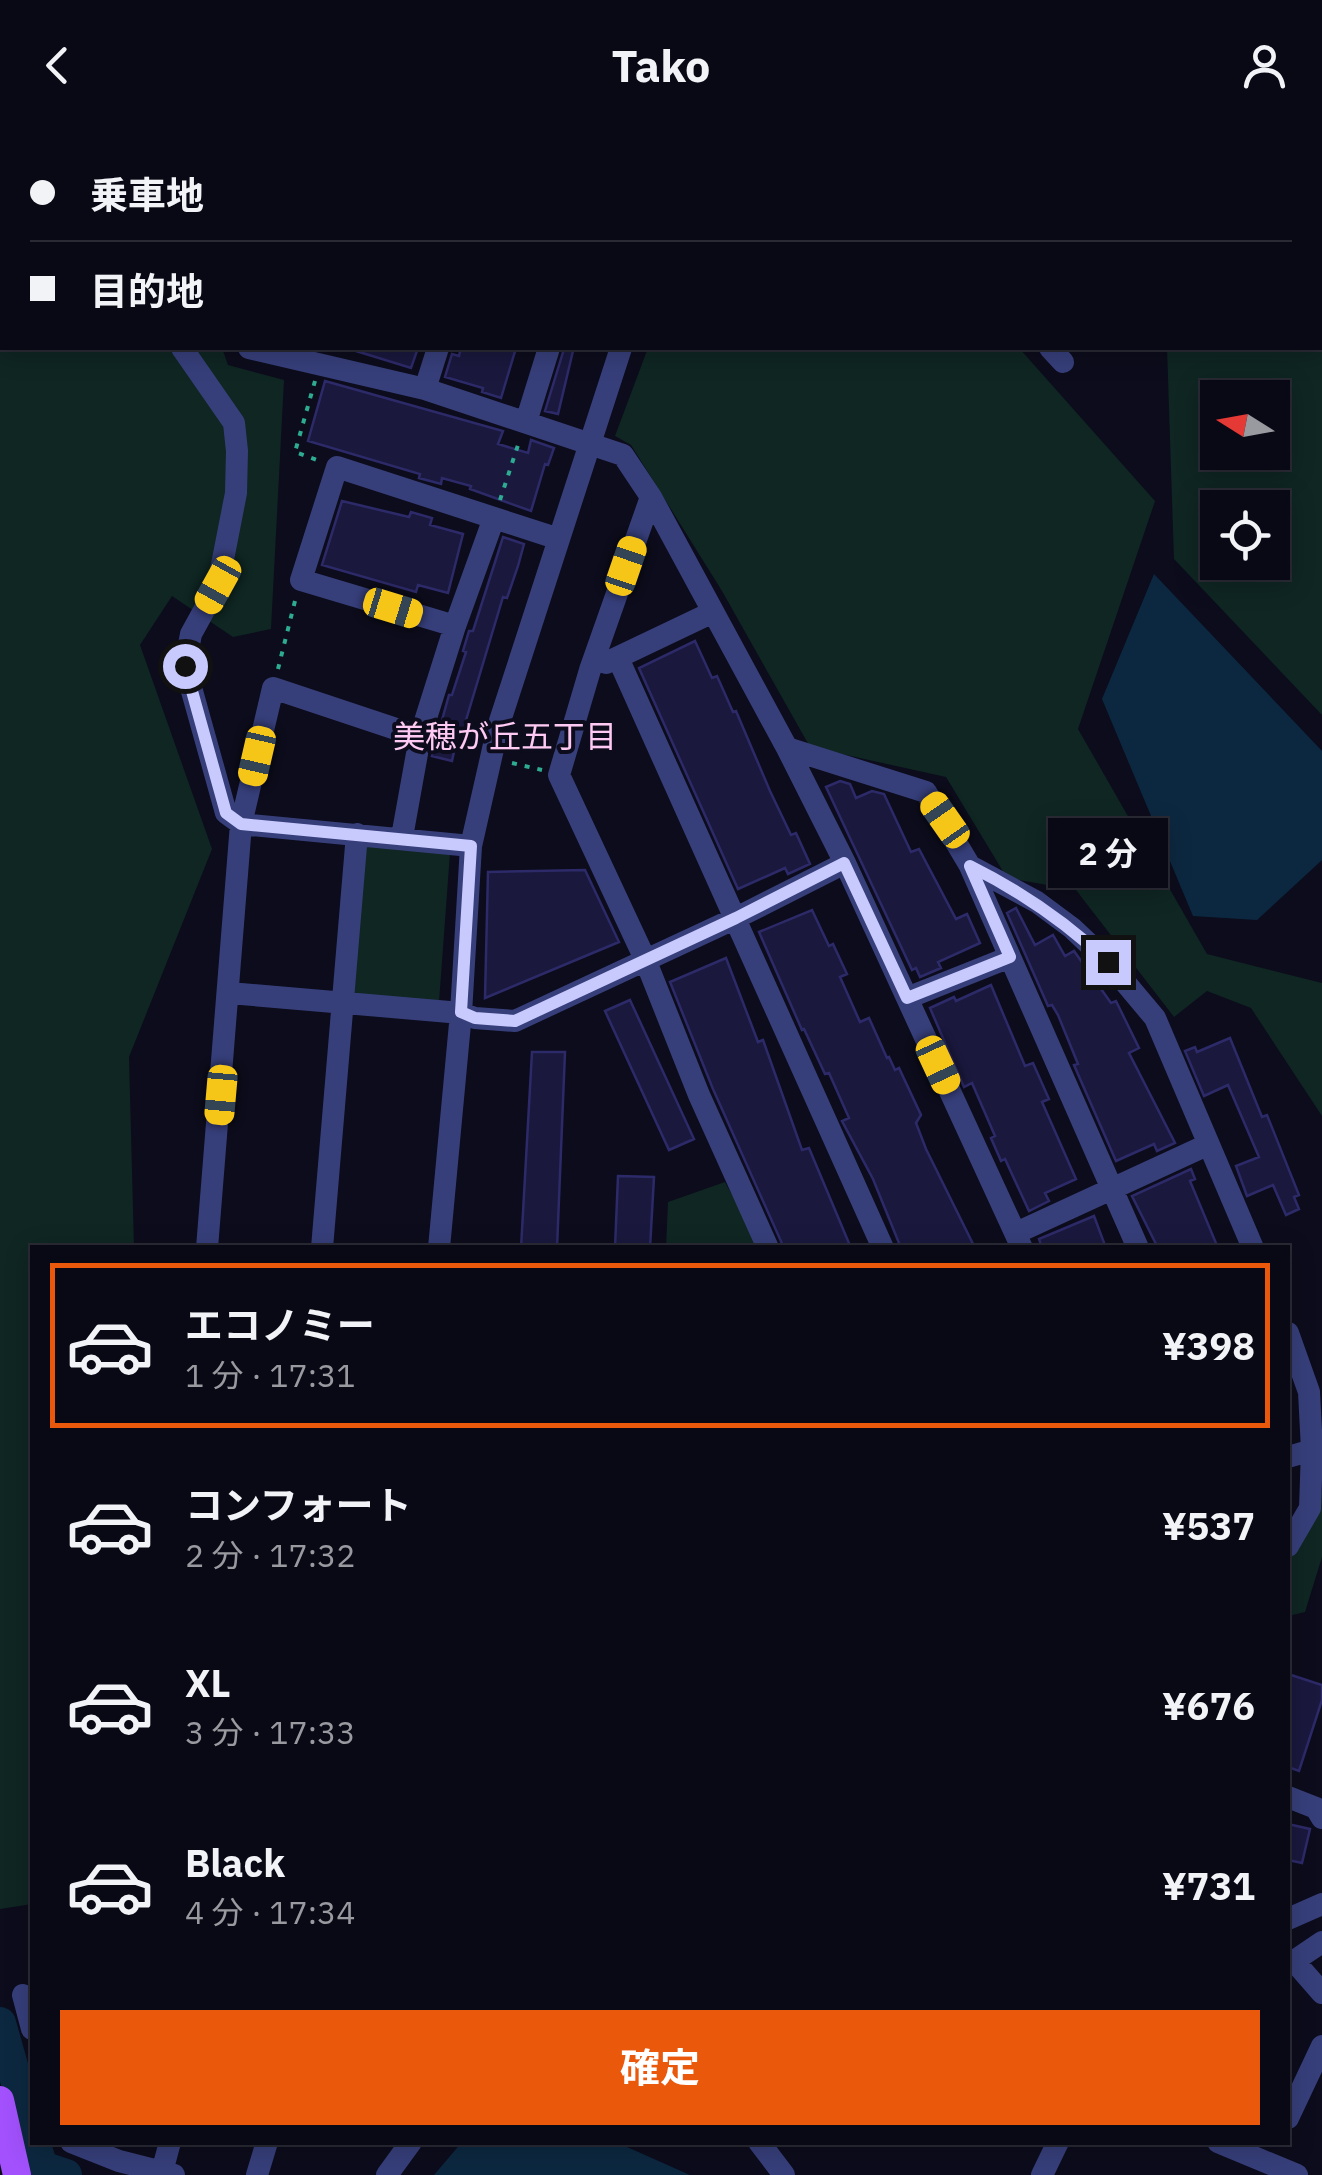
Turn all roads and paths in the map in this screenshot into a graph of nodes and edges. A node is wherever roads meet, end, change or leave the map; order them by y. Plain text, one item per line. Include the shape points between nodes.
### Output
1 (183, 350) edge
2 (265, 350) edge
3 (437, 350) edge
4 (548, 350) edge
5 (620, 350) edge
6 (329, 358) edge
7 (425, 388) junction
8 (526, 422) junction
9 (589, 444) junction
10 (337, 467) junction
11 (650, 497) junction
12 (494, 518) junction
13 (558, 540) junction
14 (301, 580) junction
15 (713, 612) junction
16 (454, 626) junction
17 (618, 658) junction
18 (590, 670) junction
19 (273, 688) junction
20 (420, 738) junction
21 (787, 748) junction
22 (503, 761) dead end
23 (559, 775) junction
24 (241, 824) junction
25 (357, 834) junction
26 (402, 837) junction
27 (471, 846) junction
28 (844, 863) junction
29 (970, 866) junction
30 (736, 918) junction
31 (1010, 957) junction
32 (645, 959) junction
33 (229, 993) junction
34 (907, 998) junction
35 (342, 1004) junction
36 (461, 1012) junction
37 (1207, 1145) junction
38 (1112, 1189) junction
39 (1019, 1240) edge
40 (207, 1245) edge
41 (322, 1245) edge
42 (439, 1245) edge
43 (767, 1245) edge
44 (883, 1245) edge
45 (1137, 1245) edge
46 (1252, 1245) edge
47 (1290, 1339) edge
48 (1312, 1450) junction
49 (1290, 1457) edge
50 (1290, 1543) edge
51 (1290, 1798) edge
52 (1322, 1818) edge
53 (1322, 1904) edge
54 (1290, 1918) edge
55 (1322, 1942) edge
56 (1290, 1963) edge
57 (28, 1993) edge
58 (1322, 1994) edge
59 (0, 2003) edge
60 (1322, 2046) edge
61 (0, 2100) edge
62 (1290, 2114) edge
63 (78, 2145) edge
64 (170, 2145) edge
65 (266, 2145) edge
66 (409, 2145) edge
67 (762, 2145) edge
68 (1057, 2145) edge
69 (1226, 2145) edge
70 (1268, 2160) edge
71 (168, 2174) edge
72 (18, 2175) edge
73 (256, 2175) edge
74 (387, 2175) edge
75 (784, 2175) edge
76 (1042, 2175) edge
77 (1297, 2175) edge

1 - 24 street via 234,423 236,493 218,585 191,634 185,666 226,813
2 - 6 street
3 - 7 street
4 - 8 street
5 - 9 street
6 - 7 street
6 - 10 path via 295,452
7 - 8 street
8 - 9 street
8 - 12 path
9 - 11 street via 623,455
9 - 13 street
10 - 12 street
10 - 14 street
11 - 15 street
11 - 18 street
12 - 13 street
12 - 16 street
13 - 27 street via 498,727
14 - 16 street
14 - 19 path
15 - 17 street
15 - 21 street
16 - 20 street
17 - 18 street
17 - 30 street
18 - 23 street
19 - 20 street
19 - 24 street
20 - 26 street
21 - 28 street
21 - 29 street via 926,792
22 - 23 path
23 - 32 street
24 - 25 street
24 - 33 street
25 - 26 street
25 - 35 street
26 - 27 street
27 - 36 street
28 - 30 street
28 - 34 street
29 - 31 street
29 - 37 street via 1037,902 1108,962 1155,1018
30 - 32 street
30 - 44 street
31 - 34 street
31 - 38 street
32 - 36 street via 515,1021
32 - 43 street
33 - 35 street
33 - 40 street
34 - 39 street
35 - 36 street
35 - 41 street
36 - 42 street
37 - 38 street
37 - 46 street
38 - 39 street
38 - 45 street
47 - 48 street via 1309,1392
48 - 49 street
48 - 50 street via 1310,1508
51 - 52 street via 1316,1808
53 - 54 street
55 - 56 street
56 - 58 street
57 - 59 street
60 - 62 street
61 - 72 main road
63 - 71 street
64 - 71 street
65 - 73 street
66 - 74 street
67 - 75 street
68 - 76 street
69 - 70 street
70 - 77 street

